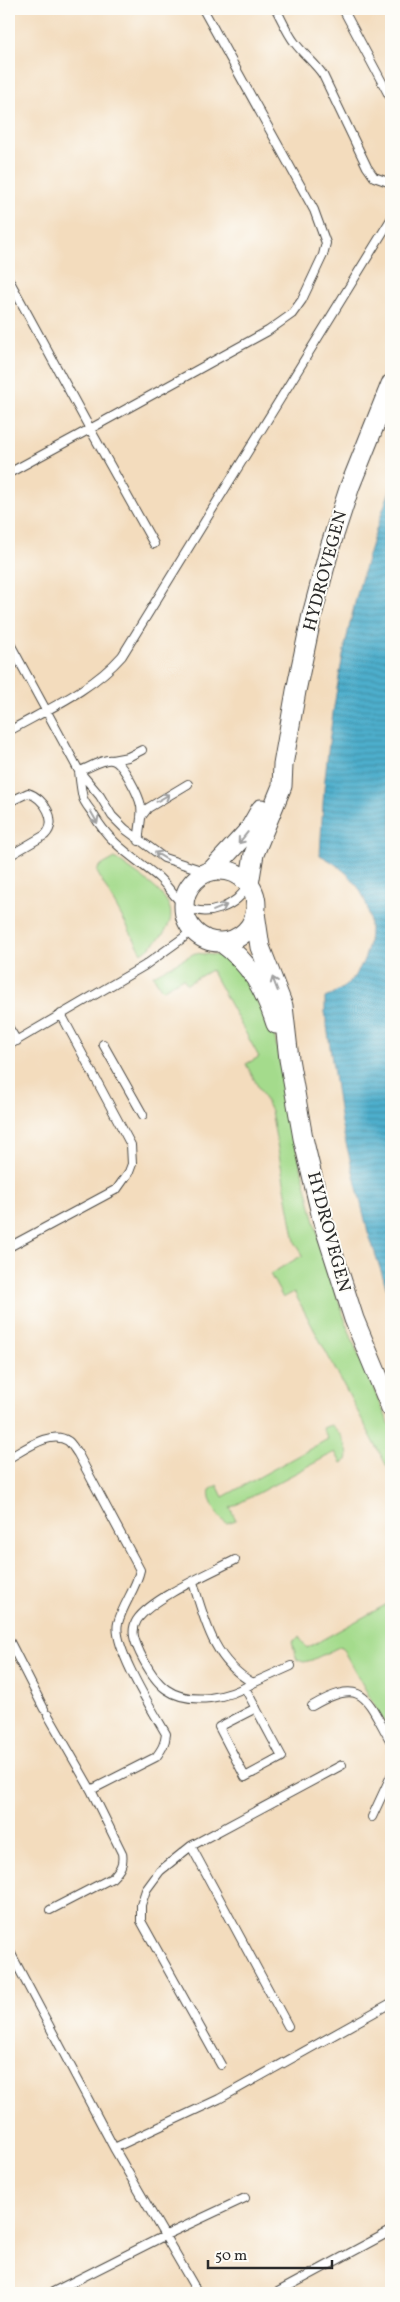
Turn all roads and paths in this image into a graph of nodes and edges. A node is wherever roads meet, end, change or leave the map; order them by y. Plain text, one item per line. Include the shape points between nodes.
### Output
1 (203, 9) edge
2 (276, 9) edge
3 (343, 9) edge
4 (391, 99) edge
5 (391, 183) edge
6 (391, 220) edge
7 (9, 280) edge
8 (391, 384) edge
9 (90, 429) junction
10 (9, 473) edge
11 (154, 544) dead end
12 (9, 642) edge
13 (46, 711) junction
14 (9, 731) edge
15 (142, 750) dead end
16 (112, 760) junction
17 (283, 765) junction
18 (79, 772) junction
19 (188, 784) dead end
20 (9, 802) edge
21 (141, 816) junction
22 (139, 841) junction
23 (9, 856) edge
24 (210, 871) junction
25 (249, 884) junction
26 (184, 904) junction
27 (255, 914) junction
28 (192, 930) junction
29 (221, 942) junction
30 (61, 1014) junction
31 (9, 1028) edge
32 (16, 1040) junction
33 (103, 1044) dead end
34 (9, 1045) edge
35 (287, 1049) junction
36 (143, 1116) dead end
37 (9, 1247) edge
38 (391, 1408) edge
39 (9, 1458) edge
40 (235, 1560) dead end
41 (193, 1582) junction
42 (9, 1640) edge
43 (291, 1666) dead end
44 (253, 1683) junction
45 (245, 1688) junction
46 (312, 1706) dead end
47 (256, 1708) junction
48 (391, 1742) edge
49 (342, 1765) dead end
50 (391, 1776) edge
51 (92, 1790) junction
52 (372, 1817) dead end
53 (191, 1846) junction
54 (50, 1910) dead end
55 (9, 1950) edge
56 (391, 2003) edge
57 (288, 2026) dead end
58 (221, 2065) dead end
59 (114, 2148) junction
60 (245, 2198) dead end
61 (391, 2230) edge
62 (166, 2235) junction
63 (51, 2293) edge
64 (198, 2293) edge
65 (276, 2293) edge

1 - 9 lane via 314,210 326,243 323,255 292,314 254,339
2 - 5 lane via 293,41 324,75 367,167 374,177
3 - 4 lane
6 - 13 lane via 122,656 97,680
7 - 9 lane
8 - 17 street, HYDROVEGEN via 350,486 330,547 312,615
9 - 10 lane
9 - 11 lane
12 - 13 lane
13 - 14 lane
13 - 18 lane
15 - 16 lane
16 - 18 lane
16 - 21 lane via 124,770 131,783 139,799
17 -> 24 street, HYDROVEGEN via 249,830
17 - 25 street, HYDROVEGEN via 282,786 254,854
18 - 22 lane via 112,816
18 -> 26 lane via 83,798 110,840 158,878
21 -> 19 lane via 148,808
20 - 23 lane via 28,793 33,795 46,807 52,822 45,835
21 - 22 lane
24 -> 22 lane via 174,863
24 - 25 street via 233,872
24 - 26 street, HYDROVEGEN via 195,880 187,891
26 -> 25 lane via 212,912 233,901
25 - 27 street, HYDROVEGEN via 255,898
26 - 28 street
27 - 29 street via 243,934
35 -> 27 street, HYDROVEGEN via 283,1006 260,947
28 - 29 street via 210,941
28 - 30 lane via 150,962
29 - 35 street, HYDROVEGEN via 236,953 254,975
30 - 32 lane
30 - 37 lane via 131,1145 132,1164 117,1189
31 - 32 lane
32 - 34 lane
33 - 36 lane
35 - 38 street, HYDROVEGEN via 323,1222 354,1319
39 - 51 lane via 49,1438 69,1442 140,1570 137,1584 118,1624 118,1636 123,1654 166,1734 165,1742 156,1757
40 - 41 lane
41 - 44 lane via 207,1627 222,1655 236,1672
41 - 45 lane via 151,1606 136,1623 134,1638 145,1665 160,1685 186,1698 215,1697
42 - 51 lane
43 - 44 lane
44 - 45 lane
45 - 47 lane
46 - 48 lane via 333,1694 357,1693 365,1698
47 - 47 lane via 282,1757 245,1777 219,1727
49 - 53 lane
50 - 52 lane
51 - 54 lane via 122,1853 122,1866 112,1878
53 - 57 lane
53 - 58 lane via 160,1871 146,1890 141,1905 141,1921
55 - 59 lane
56 - 59 lane via 219,2099
59 - 62 lane
60 - 62 lane
61 - 65 lane
62 - 63 lane
62 - 64 lane

